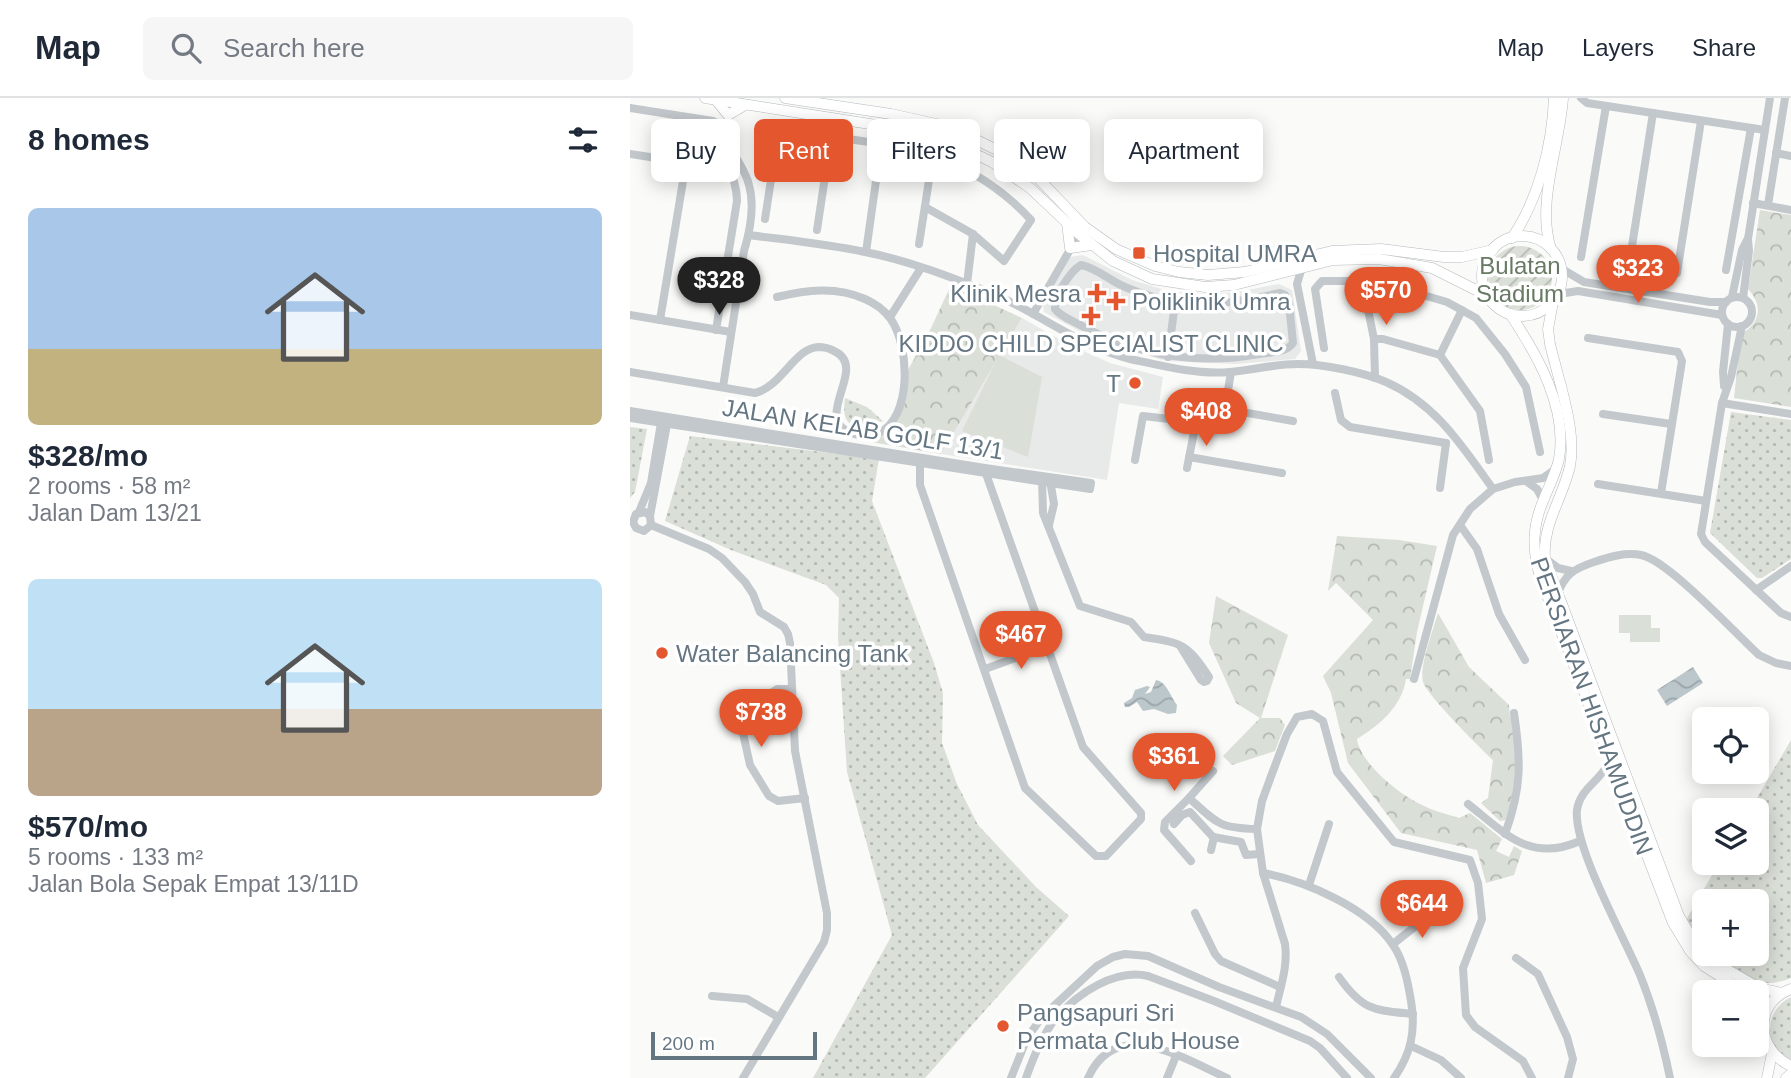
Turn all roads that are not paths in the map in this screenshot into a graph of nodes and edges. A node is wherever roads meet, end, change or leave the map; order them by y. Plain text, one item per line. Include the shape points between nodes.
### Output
1 (785, 98) edge
2 (1554, 98) edge
3 (1563, 98) edge
4 (1581, 98) edge
5 (1770, 98) edge
6 (710, 99) edge
7 (730, 100) edge
8 (1787, 100) edge
9 (746, 104) junction
10 (1606, 106) junction
11 (630, 108) edge
12 (1653, 113) junction
13 (728, 115) junction
14 (700, 119) edge
15 (1701, 121) junction
16 (1751, 128) junction
17 (1765, 130) junction
18 (1776, 153) junction
19 (630, 155) edge
20 (1791, 156) edge
21 (651, 158) edge
22 (980, 180) edge
23 (683, 182) edge
24 (733, 182) edge
25 (771, 182) edge
26 (824, 182) edge
27 (876, 182) edge
28 (929, 182) edge
29 (1754, 203) junction
30 (1768, 205) junction
31 (925, 207) junction
32 (1791, 209) edge
33 (765, 219) dead end
34 (1072, 221) junction
35 (817, 230) dead end
36 (1094, 233) junction
37 (749, 234) junction
38 (973, 234) junction
39 (1079, 234) junction
40 (1512, 238) junction
41 (1748, 239) junction
42 (919, 244) dead end
43 (1092, 245) junction
44 (1070, 248) junction
45 (1551, 248) junction
46 (1493, 250) junction
47 (866, 252) junction
48 (1581, 257) dead end
49 (1061, 263) junction
50 (1629, 265) dead end
51 (1302, 267) junction
52 (921, 268) junction
53 (1074, 269) junction
54 (1562, 269) junction
55 (1726, 270) dead end
56 (1677, 273) dead end
57 (1280, 274) junction
58 (1363, 279) junction
59 (967, 284) junction
60 (1297, 284) junction
61 (1488, 296) junction
62 (776, 297) dead end
63 (1556, 298) junction
64 (1743, 298) junction
65 (1729, 299) junction
66 (1175, 303) junction
67 (1289, 303) junction
68 (1462, 310) junction
69 (1303, 311) junction
70 (1033, 314) junction
71 (1510, 314) junction
72 (630, 315) edge
73 (1722, 315) junction
74 (890, 317) junction
75 (660, 320) junction
76 (1728, 324) junction
77 (1742, 326) junction
78 (716, 330) junction
79 (731, 332) junction
80 (1102, 337) junction
81 (1588, 338) dead end
82 (1374, 339) junction
83 (1098, 348) junction
84 (1324, 348) dead end
85 (1440, 355) junction
86 (1168, 357) junction
87 (1236, 359) junction
88 (1313, 364) junction
89 (1235, 371) junction
90 (630, 372) edge
91 (1376, 378) junction
92 (723, 387) junction
93 (1725, 389) junction
94 (1335, 393) dead end
95 (1722, 403) junction
96 (1225, 409) junction
97 (630, 411) edge
98 (1603, 414) dead end
99 (1791, 414) edge
100 (630, 418) edge
101 (665, 420) junction
102 (1293, 421) dead end
103 (1196, 422) junction
104 (1671, 424) junction
105 (1455, 437) junction
106 (1446, 443) junction
107 (1540, 452) dead end
108 (1189, 457) junction
109 (920, 460) junction
110 (1135, 460) dead end
111 (1489, 460) dead end
112 (1187, 468) dead end
113 (1557, 468) junction
114 (985, 470) junction
115 (1282, 473) dead end
116 (1046, 479) junction
117 (1526, 481) junction
118 (1091, 483) dead end
119 (1598, 484) dead end
120 (1440, 488) dead end
121 (1493, 489) junction
122 (1661, 493) junction
123 (1543, 500) junction
124 (1706, 501) junction
125 (641, 524) edge
126 (1460, 525) junction
127 (1545, 559) junction
128 (1791, 566) edge
129 (1571, 571) junction
130 (1756, 590) junction
131 (1557, 596) junction
132 (1791, 617) edge
133 (1048, 646) junction
134 (1180, 646) dead end
135 (1525, 660) dead end
136 (1791, 666) edge
137 (985, 668) junction
138 (1414, 679) dead end
139 (791, 689) junction
140 (1514, 713) dead end
141 (1609, 762) junction
142 (1213, 771) dead end
143 (1596, 781) junction
144 (1617, 781) junction
145 (805, 798) junction
146 (1189, 798) junction
147 (1468, 804) dead end
148 (1174, 824) dead end
149 (1329, 824) dead end
150 (1257, 829) junction
151 (1505, 834) junction
152 (1214, 837) junction
153 (1580, 841) junction
154 (1212, 850) dead end
155 (1259, 853) junction
156 (1191, 861) dead end
157 (1263, 873) junction
158 (1309, 885) junction
159 (1195, 913) dead end
160 (1432, 914) dead end
161 (1692, 938) edge
162 (1392, 944) junction
163 (1516, 958) dead end
164 (1721, 966) edge
165 (1339, 977) dead end
166 (1726, 980) edge
167 (1219, 987) junction
168 (1280, 987) junction
169 (1787, 991) edge
170 (712, 996) dead end
171 (1214, 1001) junction
172 (1276, 1007) junction
173 (1769, 1010) edge
174 (1413, 1014) junction
175 (778, 1017) junction
176 (1034, 1028) junction
177 (1045, 1036) junction
178 (1411, 1046) junction
179 (1769, 1046) edge
180 (1772, 1053) junction
181 (1176, 1056) junction
182 (1791, 1066) edge
183 (1791, 1074) edge
184 (743, 1078) edge
185 (1011, 1078) edge
186 (1026, 1078) edge
187 (1088, 1078) edge
188 (1167, 1078) edge
189 (1227, 1078) edge
190 (1347, 1078) edge
191 (1371, 1078) edge
192 (1394, 1078) edge
193 (1461, 1078) edge
194 (1532, 1078) edge
195 (1569, 1078) edge
196 (1670, 1078) edge
197 (1767, 1078) edge
198 (1786, 1078) edge

1 - 34 main road via 950,127 997,150 1038,178
2 - 40 main road via 1535,196
3 - 45 main road via 1547,205
4 - 10 street
5 - 17 street
6 - 7 main road
6 - 13 main road
7 - 9 main road
7 - 13 street
8 - 18 street
9 - 13 main road
9 - 34 main road via 890,127 950,142 992,162
10 - 12 street
10 - 48 street
11 - 14 street
12 - 15 street
12 - 50 street
13 - 37 street via 728,136 751,195
15 - 16 street
15 - 56 street
16 - 17 street
16 - 55 street
17 - 29 street
18 - 20 street
18 - 30 street
19 - 21 street
22 - 38 street via 999,190 1031,220 1004,261
23 - 75 street
24 - 78 street via 737,201
25 - 33 street
26 - 35 street
27 - 47 street
28 - 31 street
29 - 30 street
29 - 41 street
30 - 32 street
31 - 38 street
31 - 42 street
34 - 36 main road
34 - 39 main road
34 - 44 main road
36 - 39 main road
36 - 46 main road via 1155,266 1208,275 1245,272 1332,251 1381,249 1462,257
37 - 47 street
37 - 79 street
38 - 59 street
39 - 43 main road
39 - 44 street
40 - 45 main road via 1540,240
40 - 46 main road
41 - 64 street
41 - 65 street
43 - 44 main road
43 - 57 main road via 1113,261 1152,279 1205,287
44 - 49 street
45 - 54 main road
46 - 61 main road via 1483,272
47 - 52 street
49 - 53 street
49 - 70 street
51 - 57 main road
51 - 60 street
51 - 61 main road via 1332,260 1402,262 1432,268
52 - 59 street
52 - 74 street
53 - 66 street via 1085,266 1124,287
53 - 80 street via 1055,302 1056,312
54 - 63 main road
54 - 65 street via 1584,282 1710,302
57 - 60 street
58 - 68 street
58 - 82 street
58 - 84 street via 1322,281 1315,286
59 - 70 street
60 - 69 street
61 - 71 main road
62 - 74 street via 837,291 867,299
63 - 71 main road via 1533,315
63 - 73 street via 1578,292
63 - 127 main road, PERSIARAN HISHAMUDDIN via 1548,329 1572,444 1570,466 1548,523
64 - 65 street
64 - 77 street via 1751,305 1752,315
65 - 73 street
66 - 67 street via 1231,304 1280,293
66 - 86 street
67 - 69 street
67 - 87 street via 1291,347
68 - 85 street
68 - 107 street via 1476,318 1525,387
69 - 88 street
70 - 83 street
71 - 113 main road, PERSIARAN HISHAMUDDIN via 1547,378 1560,434
72 - 75 street
73 - 76 street
74 - 92 street via 903,350 905,381 898,410 877,433 853,434 839,424 837,406 847,373 844,359 827,348 812,348 800,356 765,391
75 - 78 street
76 - 77 street
76 - 93 street
77 - 93 street
78 - 79 street
79 - 92 street
80 - 83 street
80 - 86 street
81 - 104 street via 1681,355
82 - 85 street
82 - 91 street
83 - 89 street via 1158,365
85 - 111 street via 1480,411
86 - 87 street
87 - 89 street
88 - 89 street
88 - 91 street
89 - 96 street
90 - 92 street
91 - 105 street via 1426,405
93 - 95 street
94 - 106 street via 1341,420 1350,427
95 - 99 street
95 - 124 street
96 - 102 street
96 - 103 street via 1218,422
97 - 101 street
98 - 104 street
100 - 101 street
101 - 109 street, JALAN KELAB GOLF 13/1
101 - 125 street
103 - 108 street
103 - 110 street via 1143,416
104 - 122 street
105 - 106 street
105 - 121 street
106 - 120 street
108 - 112 street
108 - 115 street
109 - 114 street, JALAN KELAB GOLF 13/1
109 - 137 street via 920,485
113 - 117 street via 1543,478
113 - 123 main road, PERSIARAN HISHAMUDDIN
114 - 116 street, JALAN KELAB GOLF 13/1
114 - 133 street
116 - 118 street, JALAN KELAB GOLF 13/1
116 - 134 street via 1054,504 1049,525 1082,608 1131,622 1144,637
117 - 121 street
117 - 123 street
119 - 122 street
121 - 126 street
122 - 124 street
123 - 141 main road, PERSIARAN HISHAMUDDIN via 1534,532 1534,555
124 - 130 street via 1702,538
125 - 139 street via 690,540 722,558 745,582 760,612 788,634
126 - 135 street via 1477,549 1499,614
126 - 138 street via 1445,557
127 - 129 street
127 - 131 main road, PERSIARAN HISHAMUDDIN
128 - 130 street
129 - 131 street
129 - 136 street via 1613,556 1653,559 1759,655
130 - 132 street
131 - 161 main road, PERSIARAN HISHAMUDDIN via 1679,916
133 - 137 street
133 - 137 street via 1083,747 1141,813 1141,820 1106,856 1096,856 1025,788
139 - 145 street via 795,751
139 - 145 street via 777,689 766,696 745,720 743,733 750,765 769,796 778,801
140 - 151 street via 1520,780
141 - 143 street
141 - 144 main road, PERSIARAN HISHAMUDDIN
142 - 146 street
143 - 144 street
143 - 153 street via 1580,798
144 - 166 main road, PERSIARAN HISHAMUDDIN via 1673,923 1704,966
145 - 175 street via 827,930
146 - 150 street via 1225,827
146 - 156 street via 1165,822 1164,830
147 - 151 street
148 - 152 street via 1190,812
149 - 158 street
150 - 155 street
150 - 194 street via 1262,801 1292,723 1304,714 1319,716 1337,772 1394,842 1470,860 1482,919 1463,968 1466,1014 1475,1027 1523,1061
151 - 153 street via 1537,849 1554,850
152 - 154 street
152 - 155 street via 1241,842 1246,855
153 - 196 street via 1641,977
155 - 157 street
157 - 158 street
157 - 168 street via 1285,944 1286,967
158 - 162 street via 1353,909
159 - 168 street via 1220,961
160 - 162 street
162 - 174 street via 1404,971
163 - 195 street via 1538,974 1567,1037 1573,1059
164 - 169 main road, PERSIARAN HISHAMUDDIN via 1759,988
165 - 174 street via 1365,1005
167 - 171 street
167 - 172 street
167 - 176 street via 1148,956 1125,954 1097,967
168 - 172 street
169 - 173 main road
170 - 175 street via 747,999
171 - 177 street via 1128,973 1081,996
171 - 190 street via 1310,1041
172 - 191 street via 1314,1024
174 - 178 street
175 - 184 street
176 - 177 street
176 - 185 street
177 - 186 street
178 - 192 street
178 - 193 street via 1441,1060
179 - 180 main road
180 - 182 main road
180 - 197 main road
181 - 187 street via 1146,1045 1125,1044 1101,1056
181 - 188 street
181 - 189 street
183 - 198 main road

